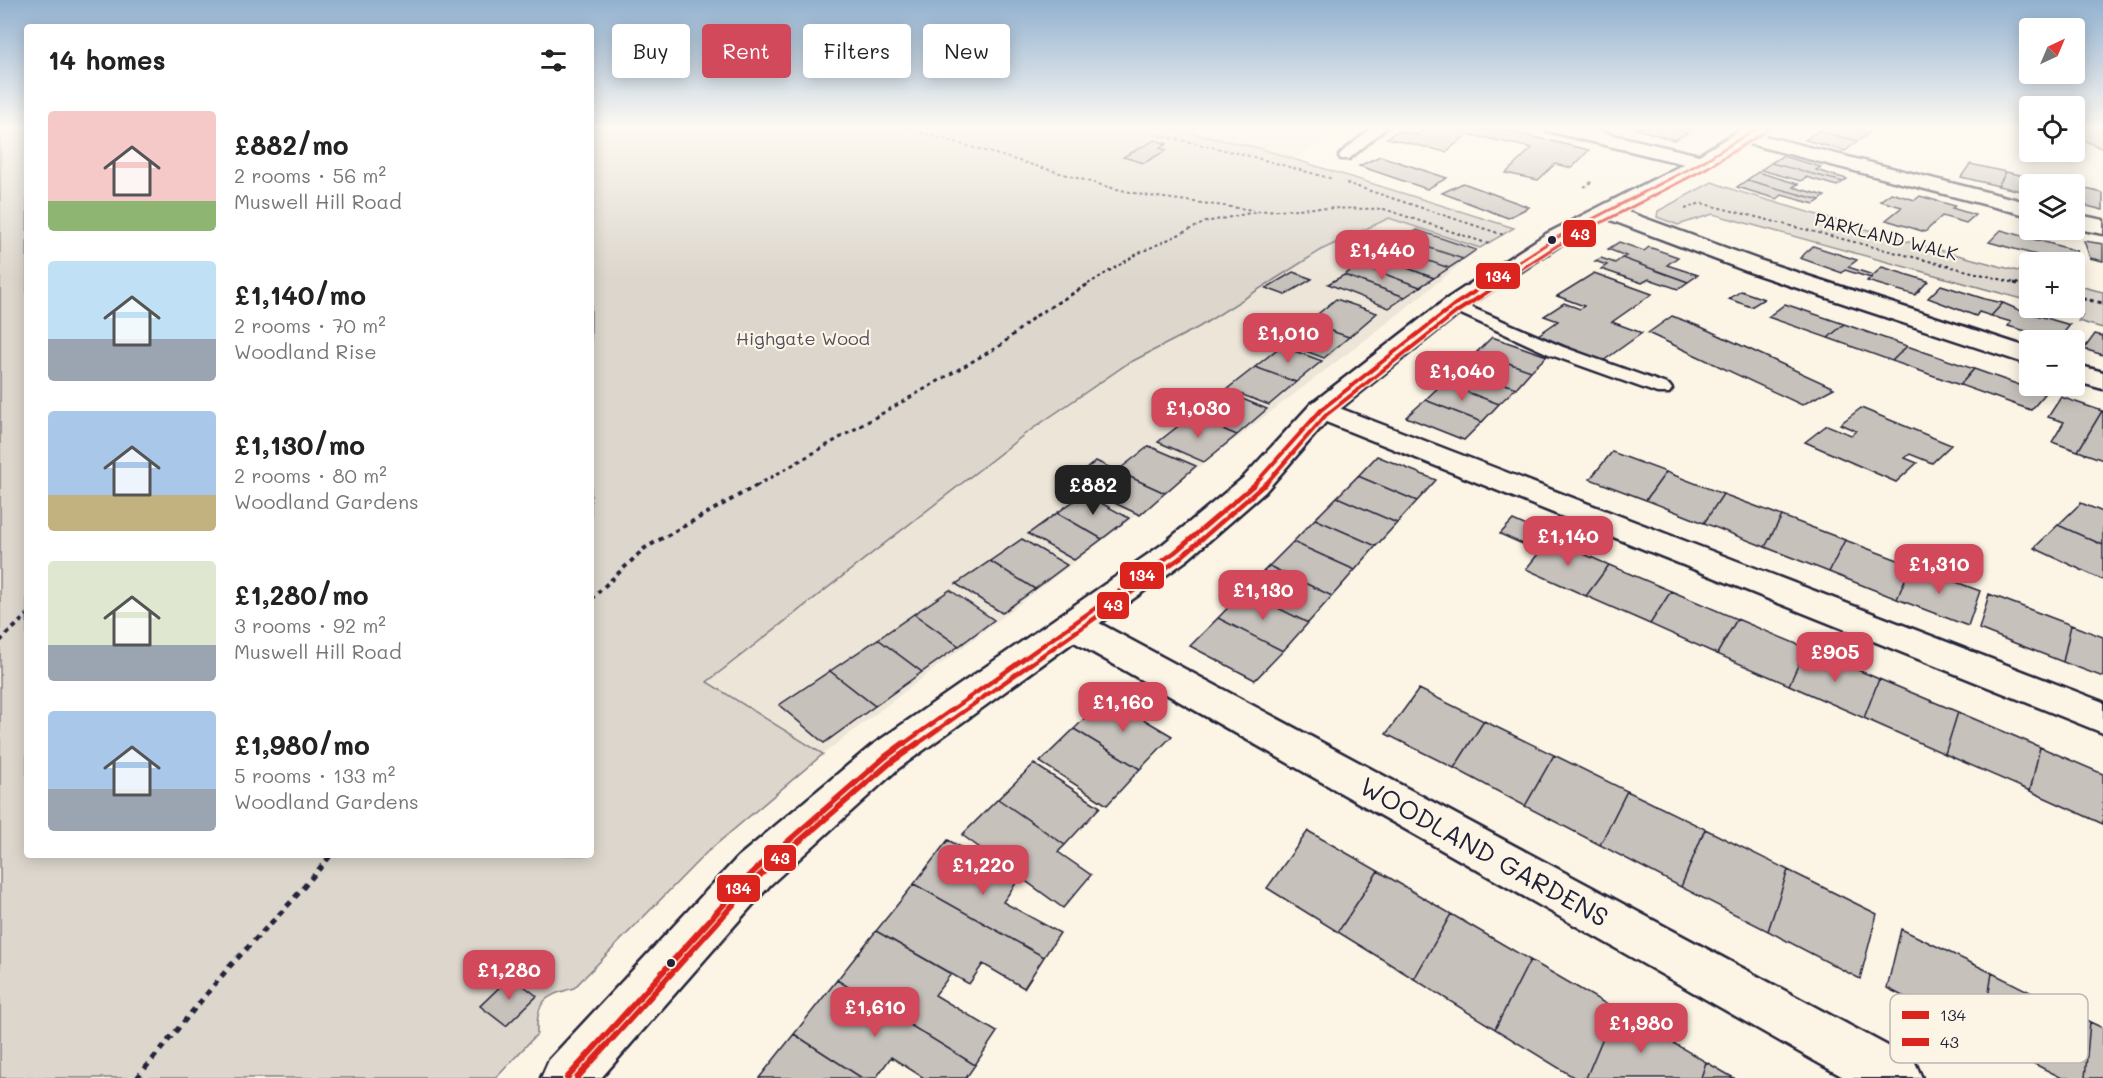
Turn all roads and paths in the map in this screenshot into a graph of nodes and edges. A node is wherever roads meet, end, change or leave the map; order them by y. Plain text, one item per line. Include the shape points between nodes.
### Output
1 (1075, 177) edge
2 (1326, 177) edge
3 (1674, 177) edge
4 (1913, 177) edge
5 (1701, 203) dead end
6 (2019, 207) edge
7 (1260, 211) junction
8 (1609, 212) junction
9 (2085, 223) edge
10 (2103, 227) edge
11 (1522, 246) junction
12 (2019, 284) edge
13 (2085, 299) edge
14 (2103, 303) edge
15 (1454, 305) junction
16 (2019, 353) edge
17 (2085, 375) edge
18 (2103, 381) edge
19 (1663, 389) dead end
20 (1322, 410) junction
21 (594, 596) edge
22 (24, 618) edge
23 (1073, 625) junction
24 (0, 640) edge
25 (2103, 718) edge
26 (328, 858) edge
27 (582, 1073) edge
28 (136, 1078) edge
29 (1896, 1078) edge

1 - 7 path via 1143,195
2 - 11 path via 1372,190
3 - 8 street
4 - 6 street
5 - 12 path, PARKLAND WALK
7 - 11 path via 1384,209 1490,244
7 - 21 path via 1206,222 1139,254 1034,317 1001,345 645,548
8 - 11 street via 1554,239
8 - 16 street via 1754,266
9 - 10 street
11 - 15 street
13 - 14 path
15 - 19 lane via 1573,358
15 - 20 street
17 - 18 street
20 - 23 street via 1254,485 1175,552
20 - 25 street
22 - 24 path
23 - 27 street via 885,757 754,871
23 - 29 street, WOODLAND GARDENS
26 - 28 path

